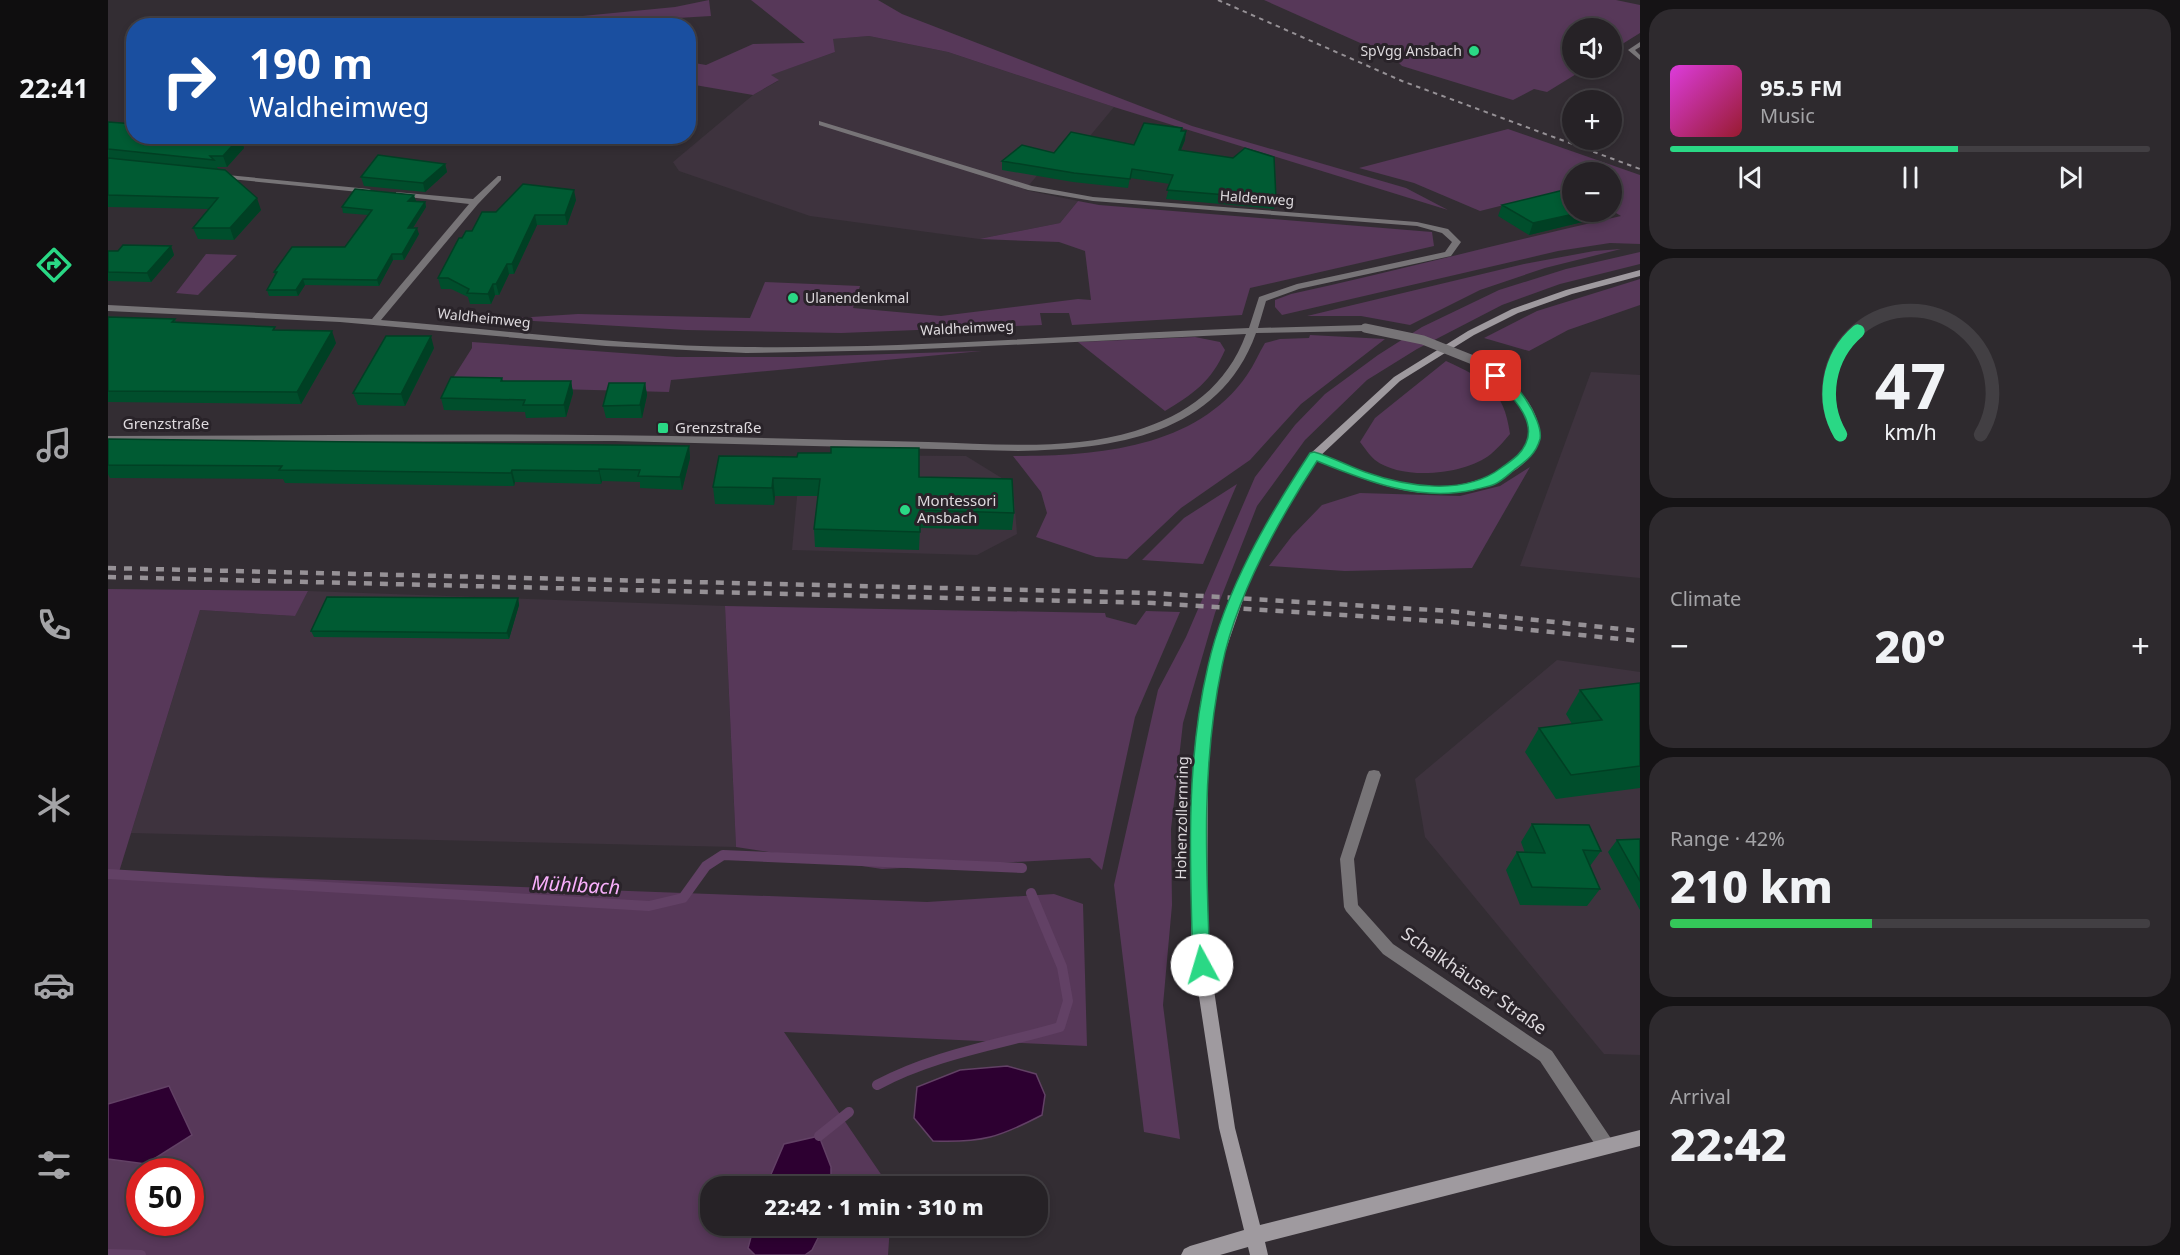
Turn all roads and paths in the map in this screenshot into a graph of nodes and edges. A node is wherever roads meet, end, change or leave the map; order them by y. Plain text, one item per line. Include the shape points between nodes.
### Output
1 (1640, 44) edge
2 (1640, 58) edge
3 (822, 123) dead end
4 (210, 175) edge
5 (498, 178) dead end
6 (381, 192) edge
7 (393, 193) edge
8 (475, 202) junction
9 (1640, 273) edge
10 (108, 308) edge
11 (374, 322) junction
12 (1254, 330) junction
13 (108, 439) edge
14 (1314, 456) junction
15 (1374, 775) dead end
16 (1640, 1138) edge
17 (1606, 1146) junction
18 (1254, 1236) junction
19 (1190, 1255) edge
20 (1259, 1255) edge

1 - 2 street via 1631,50
3 - 12 street, Haldenweg via 1031,188 1093,199 1417,224 1445,231 1457,242 1448,254 1297,287 1262,299
4 - 6 street
5 - 8 street
7 - 8 street
8 - 11 street
9 - 14 main road, Hohenzollernring via 1515,311 1471,333 1397,379
10 - 11 street, Waldheimweg
11 - 12 street, Waldheimweg via 545,340 745,350
12 - 13 street, Grenzstraße via 1227,382 1209,399 1168,423 1126,438 1058,448 684,439
12 - 14 street, Waldheimweg, bridge via 1365,328 1435,342 1478,362 1515,391 1530,416 1535,437 1527,454 1490,482 1460,489 1431,490 1372,478
14 - 18 main road, Hohenzollernring via 1275,517 1241,588 1215,664 1201,752 1199,944 1227,1128
15 - 17 street, Schalkhäuser Straße via 1347,859 1351,907 1388,949 1546,1056
16 - 17 main road
17 - 18 main road
18 - 19 main road
18 - 20 main road, Hohenzollernring

